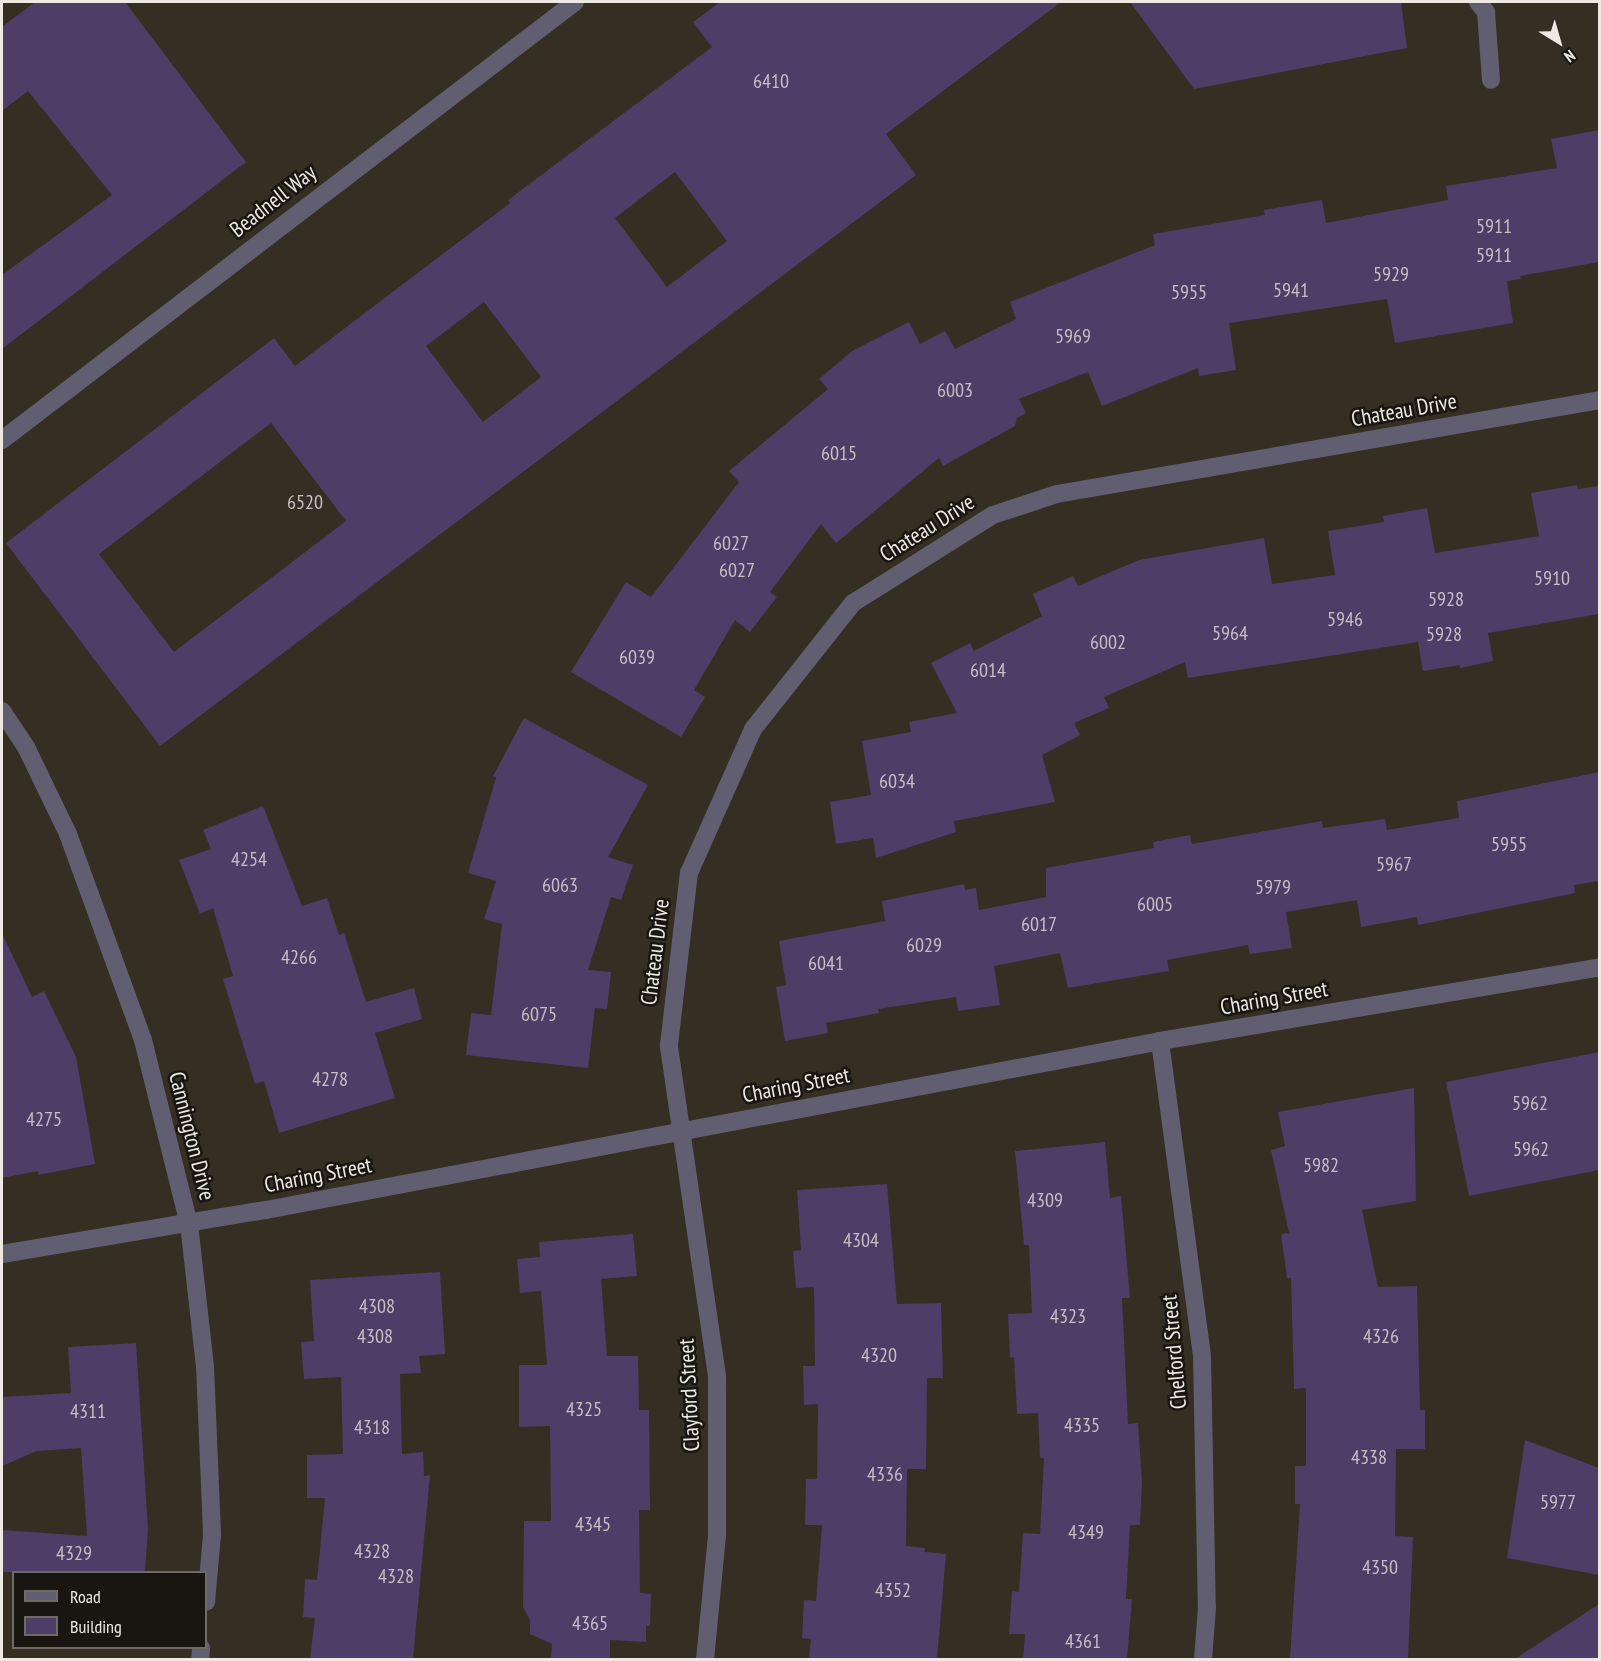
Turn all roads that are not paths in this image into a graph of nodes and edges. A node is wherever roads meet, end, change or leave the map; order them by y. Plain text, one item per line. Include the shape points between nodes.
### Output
1 (574, 2) edge
2 (1478, 2) edge
3 (1491, 80) dead end
4 (1599, 400) edge
5 (2, 440) edge
6 (2, 711) edge
7 (1599, 967) edge
8 (1160, 1041) junction
9 (682, 1130) junction
10 (189, 1224) junction
11 (2, 1254) edge
12 (207, 1591) edge
13 (705, 1659) edge
14 (1203, 1659) edge

1 - 5 street, Beadnell Way
2 - 3 street via 1486,12
4 - 9 street, Chateau Drive via 1057,494 993,515 853,603 753,729 689,873 669,1045
6 - 10 street, Cannington Drive via 26,747 68,834 143,1040
7 - 8 street, Charing Street
8 - 9 street, Charing Street
8 - 14 street, Chelford Street via 1202,1356 1208,1607
9 - 10 street, Charing Street
9 - 13 street, Clayford Street via 717,1376 717,1535
10 - 11 street, Charing Street
10 - 12 street, Cannington Drive via 205,1366 212,1535

